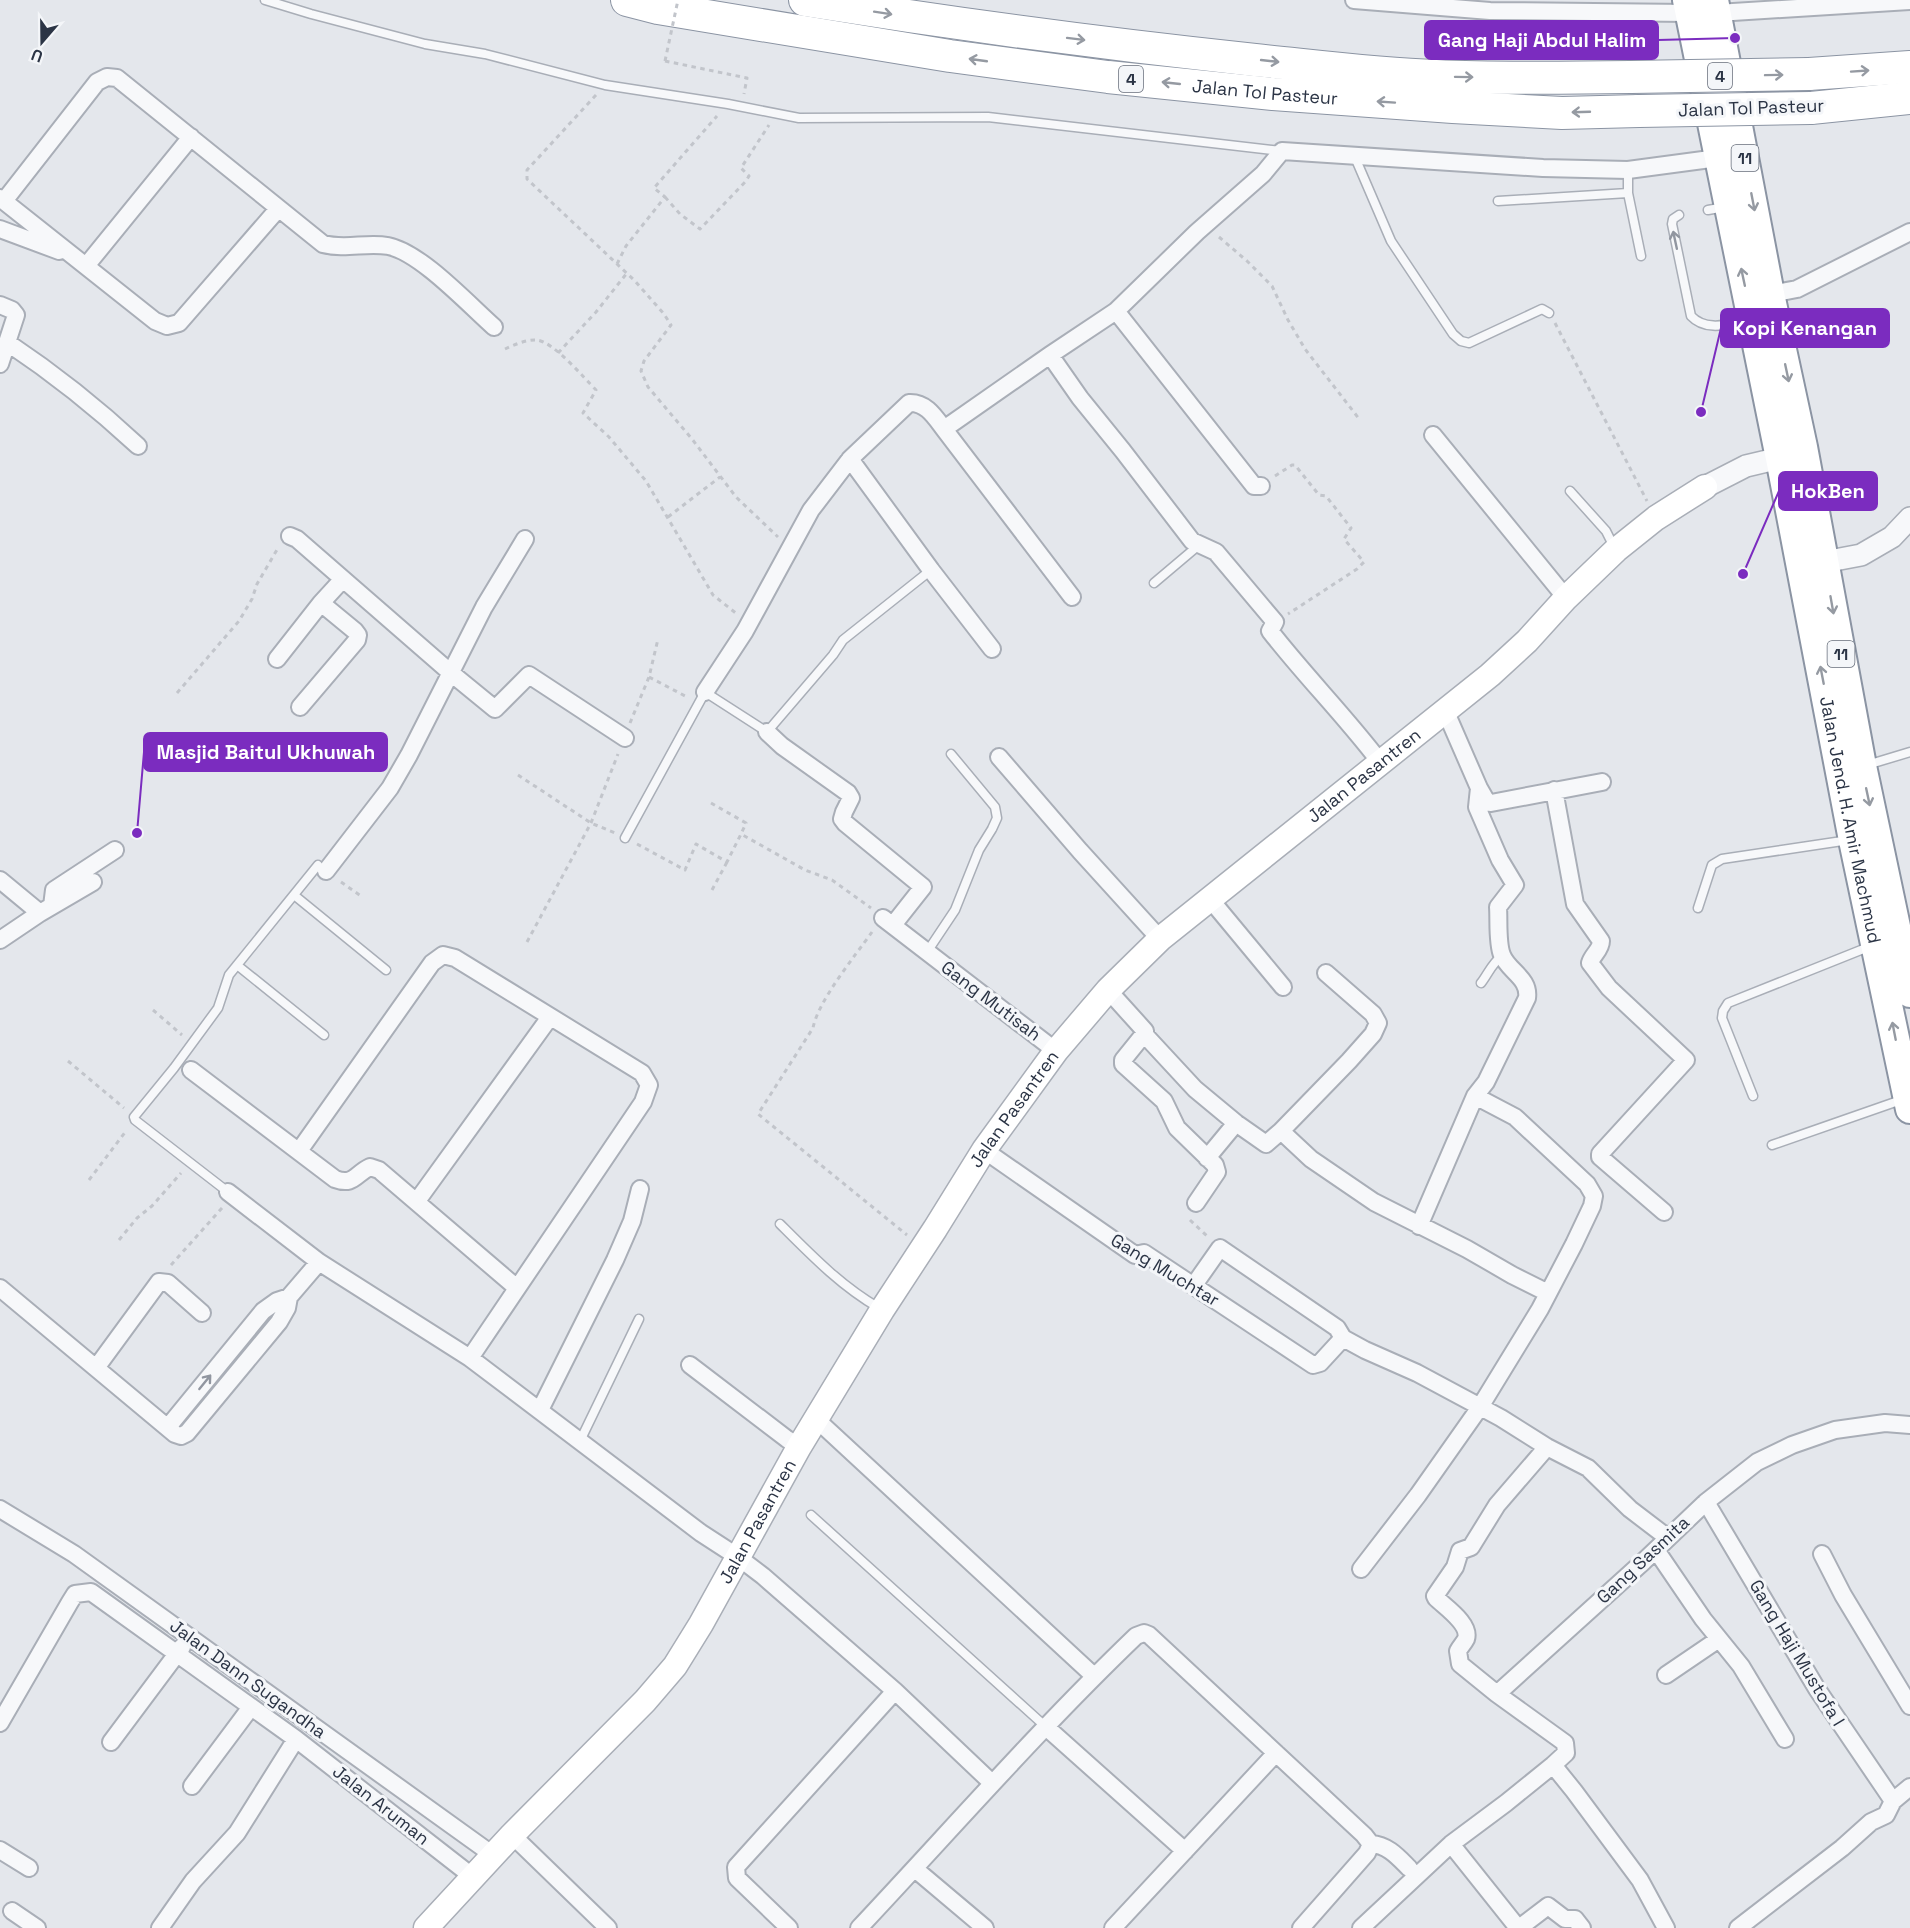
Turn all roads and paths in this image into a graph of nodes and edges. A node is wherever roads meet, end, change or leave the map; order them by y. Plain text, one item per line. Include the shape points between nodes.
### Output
1 (265, 0) edge
2 (627, 0) edge
3 (678, 0) edge
4 (805, 0) edge
5 (1354, 0) edge
6 (1910, 1) edge
7 (1489, 5) edge
8 (1702, 6) edge
9 (1910, 67) edge
10 (747, 78) dead end
11 (605, 85) junction
12 (1910, 98) edge
13 (728, 104) junction
14 (777, 113) junction
15 (191, 137) junction
16 (1282, 151) junction
17 (1353, 154) junction
18 (1718, 158) junction
19 (1628, 170) junction
20 (1628, 193) junction
21 (665, 197) junction
22 (2, 199) edge
23 (1498, 201) dead end
24 (278, 209) junction
25 (1679, 215) dead end
26 (1207, 225) junction
27 (0, 229) edge
28 (1910, 232) edge
29 (1641, 256) dead end
30 (80, 261) junction
31 (617, 264) junction
32 (627, 273) junction
33 (0, 305) edge
34 (1773, 305) junction
35 (1116, 311) junction
36 (1549, 313) joint
37 (494, 327) dead end
38 (8, 343) junction
39 (505, 349) dead end
40 (558, 353) junction
41 (1050, 355) junction
42 (0, 364) edge
43 (1360, 420) dead end
44 (944, 429) junction
45 (1434, 435) dead end
46 (138, 446) dead end
47 (1780, 458) junction
48 (850, 459) junction
49 (720, 477) junction
50 (1261, 486) joint
51 (1705, 487) joint
52 (1570, 491) dead end
53 (668, 517) junction
54 (1656, 518) junction
55 (1910, 518) edge
56 (290, 536) joint
57 (525, 539) dead end
58 (791, 545) junction
59 (1199, 545) junction
60 (1616, 550) junction
61 (1824, 562) junction
62 (931, 570) junction
63 (343, 579) junction
64 (1154, 583) dead end
65 (1072, 597) dead end
66 (1566, 598) junction
67 (321, 603) junction
68 (1275, 622) junction
69 (749, 623) junction
70 (992, 649) dead end
71 (277, 659) dead end
72 (451, 673) junction
73 (649, 677) dead end
74 (177, 693) dead end
75 (702, 697) junction
76 (300, 707) dead end
77 (1445, 710) junction
78 (767, 732) junction
79 (625, 738) dead end
80 (1910, 752) edge
81 (951, 754) dead end
82 (999, 757) dead end
83 (1380, 762) junction
84 (1862, 766) junction
85 (518, 775) dead end
86 (1602, 782) dead end
87 (1479, 788) junction
88 (1554, 790) junction
89 (711, 803) dead end
90 (591, 823) junction
91 (741, 834) junction
92 (626, 838) junction
93 (1853, 840) junction
94 (115, 850) dead end
95 (727, 861) junction
96 (322, 868) joint
97 (0, 880) edge
98 (93, 882) dead end
99 (712, 890) dead end
100 (294, 895) junction
101 (1210, 899) junction
102 (1698, 908) dead end
103 (46, 910) junction
104 (1902, 920) edge
105 (888, 921) junction
106 (1160, 939) junction
107 (0, 940) edge
108 (527, 942) dead end
109 (1876, 943) junction
110 (927, 952) junction
111 (1502, 956) junction
112 (237, 965) junction
113 (386, 970) dead end
114 (1326, 973) dead end
115 (1480, 983) dead end
116 (1282, 987) dead end
117 (1108, 990) junction
118 (1910, 993) edge
119 (153, 1010) dead end
120 (550, 1017) junction
121 (1144, 1034) junction
122 (324, 1035) dead end
123 (192, 1044) junction
124 (1056, 1051) junction
125 (68, 1061) dead end
126 (191, 1070) dead end
127 (1475, 1096) junction
128 (1753, 1096) dead end
129 (1909, 1103) edge
130 (135, 1119) junction
131 (1236, 1123) junction
132 (1281, 1131) junction
133 (1772, 1145) dead end
134 (984, 1150) junction
135 (299, 1151) junction
136 (1207, 1158) junction
137 (190, 1163) junction
138 (88, 1180) dead end
139 (640, 1189) dead end
140 (230, 1194) junction
141 (417, 1202) junction
142 (1196, 1203) joint
143 (1664, 1212) dead end
144 (780, 1224) dead end
145 (1419, 1226) junction
146 (119, 1240) dead end
147 (922, 1248) junction
148 (1220, 1248) junction
149 (319, 1262) junction
150 (171, 1265) dead end
151 (1194, 1285) junction
152 (0, 1288) edge
153 (517, 1288) junction
154 (1548, 1293) junction
155 (882, 1310) junction
156 (202, 1313) dead end
157 (639, 1318) dead end
158 (1343, 1338) junction
159 (470, 1359) junction
160 (690, 1365) dead end
161 (96, 1368) junction
162 (1480, 1407) junction
163 (540, 1410) junction
164 (816, 1419) junction
165 (1910, 1425) edge
166 (580, 1441) junction
167 (799, 1447) junction
168 (1547, 1447) junction
169 (1706, 1502) junction
170 (0, 1509) edge
171 (811, 1515) dead end
172 (1668, 1538) junction
173 (1656, 1550) junction
174 (1822, 1554) dead end
175 (738, 1557) junction
176 (1361, 1569) dead end
177 (189, 1637) junction
178 (1719, 1640) junction
179 (177, 1654) junction
180 (1666, 1675) dead end
181 (1094, 1676) junction
182 (895, 1691) junction
183 (1497, 1694) junction
184 (1910, 1706) edge
185 (251, 1707) junction
186 (0, 1723) edge
187 (1046, 1727) junction
188 (296, 1739) junction
189 (1785, 1739) dead end
190 (111, 1742) dead end
191 (1276, 1753) junction
192 (1553, 1766) junction
193 (992, 1783) junction
194 (192, 1786) dead end
195 (1910, 1787) edge
196 (1893, 1801) junction
197 (512, 1835) junction
198 (1371, 1844) junction
199 (1451, 1844) junction
200 (0, 1850) edge
201 (1185, 1851) junction
202 (493, 1855) junction
203 (28, 1868) dead end
204 (1409, 1868) dead end
205 (915, 1869) junction
206 (473, 1877) junction
207 (12, 1911) dead end
208 (37, 1928) edge
209 (160, 1928) edge
210 (426, 1928) edge
211 (608, 1928) edge
212 (789, 1928) edge
213 (859, 1928) edge
214 (985, 1928) edge
215 (1113, 1928) edge
216 (1301, 1928) edge
217 (1361, 1928) edge
218 (1518, 1928) edge
219 (1582, 1928) edge
220 (1666, 1928) edge
221 (1738, 1928) edge

1 - 11 lane via 425,44 485,54
12 -> 2 highway, Jalan Tol Pasteur / 4, bridge via 1810,108 1562,113 1273,94 950,56
3 - 10 path, bridge via 664,61
4 -> 9 highway, Jalan Tol Pasteur / 4, bridge via 1162,50 1435,76 1544,79 1809,74
5 - 7 street
6 - 8 street
7 - 8 street
8 - 18 highway, Jalan Jend. H. Amir Machmud / 11
8 -> 34 highway, Jalan Jend. H. Amir Machmud / 11
11 - 13 lane
11 - 31 path via 526,170 526,175
13 - 14 lane
13 - 21 path via 654,188
14 - 16 lane via 799,118 988,117
14 - 21 path via 741,168 749,176 746,181 700,230
15 - 22 street via 117,78 107,76 97,82
15 - 24 street
15 - 30 street
16 - 17 street
16 - 26 street via 1263,174
17 - 19 street
17 - 36 lane via 1391,241 1461,341 1469,343 1542,309
18 - 19 street
34 -> 18 highway, Jalan Jend. H. Amir Machmud / 11 via 1718,208
19 - 20 lane
20 - 23 lane
20 - 29 lane
21 - 31 path
22 - 30 street
24 - 30 street via 179,323 167,326 155,321
24 - 37 street via 323,244 403,250
34 -> 25 lane via 1705,326 1697,322 1691,316 1672,224
26 - 35 street
26 - 43 path via 1272,286 1305,349
27 - 30 street
28 - 34 street
31 - 32 path
32 - 40 path
32 - 49 path via 671,325 644,361 644,379
33 - 38 street via 16,315
34 - 47 highway, Jalan Jend. H. Amir Machmud / 11
34 -> 61 highway, Jalan Jend. H. Amir Machmud / 11
35 - 41 street
35 - 50 street via 1254,486
36 - 54 path
38 - 42 street
38 - 46 street via 48,369
39 - 40 path via 537,340
40 - 53 path via 596,390 583,413 646,481
41 - 44 street
41 - 59 street via 1186,534
44 - 48 street via 928,409 916,402 909,403
44 - 65 street
45 - 66 street
47 - 51 street, Jalan Pasantren via 1746,466
93 -> 47 highway, Jalan Jend. H. Amir Machmud / 11
48 - 58 street via 811,510
48 - 62 street
49 - 53 path
49 - 58 path via 758,520
50 - 68 path via 1295,465 1351,528 1344,539 1364,561
51 - 54 main road, Jalan Pasantren
52 - 60 lane via 1606,531
53 - 69 path via 713,595
54 - 60 main road, Jalan Pasantren
55 - 61 street via 1892,537 1861,555
56 - 63 street
56 - 74 path via 284,539 262,575 239,621
57 - 72 street via 484,607
58 - 69 street
59 - 64 lane
59 - 68 street via 1216,552
60 - 66 main road, Jalan Pasantren
61 -> 84 highway, Jalan Jend. H. Amir Machmud / 11
62 - 70 street
62 - 78 lane via 843,640
63 - 67 street
63 - 72 street
66 - 77 main road, Jalan Pasantren via 1527,641
67 - 71 street
67 - 76 street via 358,635 357,640
68 - 83 street via 1270,631
69 - 75 street
72 - 79 street via 495,709 529,675
72 - 96 street via 390,788
73 - 75 path
75 - 78 lane
75 - 92 lane
77 - 83 main road, Jalan Pasantren
77 - 87 street
78 - 105 street via 848,793 852,798 842,819 845,823 923,887
80 - 84 lane
81 - 110 lane via 995,807 996,818 956,910
82 - 106 street
83 - 101 main road, Jalan Pasantren
84 -> 104 highway, Jalan Jend. H. Amir Machmud / 11
85 - 90 path
86 - 88 street
87 - 88 street via 1491,803
87 - 111 street via 1477,807 1515,885 1498,907
88 - 143 street via 1575,904 1601,941 1590,963 1609,988 1686,1060 1600,1154
89 - 91 path via 746,823
90 - 92 path
90 - 108 path
91 - 95 path
91 - 105 path via 805,870 832,879
92 - 95 path via 685,870 696,844
93 - 102 lane via 1716,861
93 - 109 highway, Jalan Jend. H. Amir Machmud / 11
94 - 103 street via 54,890
95 - 99 path
96 - 100 lane
97 - 103 street
98 - 103 street
100 - 112 lane
100 - 113 lane
101 - 106 main road, Jalan Pasantren
101 - 116 street
103 - 107 street
104 - 118 highway, Jalan Jend. H. Amir Machmud / 11
105 - 110 street, Gang Mutisah
105 - 147 path via 843,972 815,1017 813,1028 758,1114
106 - 117 main road, Jalan Pasantren
109 - 128 lane via 1728,1003 1722,1018
129 -> 109 highway, Jalan Jend. H. Amir Machmud / 11
110 - 124 street, Gang Mutisah
111 - 115 lane
111 - 127 street via 1525,985 1527,998 1486,1082
112 - 122 lane
112 - 123 lane via 229,975 218,1008
114 - 132 street via 1373,1014 1378,1023 1349,1061
117 - 121 street
117 - 124 main road, Jalan Pasantren
119 - 123 path
120 - 135 street via 455,958 437,958
120 - 141 street
120 - 153 street via 642,1073 649,1085 643,1102
121 - 131 street via 1195,1089
121 - 136 street via 1123,1064 1164,1101 1177,1128
123 - 130 lane
124 - 134 main road, Jalan Pasantren
125 - 130 path
126 - 135 street
127 - 145 street
127 - 154 street via 1515,1117 1587,1184 1594,1196
129 - 133 lane
130 - 137 lane
130 - 138 path
131 - 132 street via 1266,1144
131 - 136 street
132 - 145 street via 1311,1159 1374,1202
134 - 147 main road, Jalan Pasantren
134 - 151 street, Gang Muchtar via 1135,1256 1144,1253
135 - 141 street via 343,1182 370,1167 379,1170
136 - 142 street via 1217,1172
137 - 140 lane
137 - 146 path
139 - 163 street via 632,1221 615,1260
140 - 149 street
140 - 150 path
141 - 153 street
142 - 148 path via 1187,1217
144 - 155 lane via 830,1273
145 - 154 street
147 - 155 main road, Jalan Pasantren
148 - 151 street
148 - 158 street via 1337,1328
149 - 159 street
149 - 161 street via 289,1297 279,1322 187,1433 178,1436
151 - 158 street, Gang Muchtar via 1313,1365 1320,1363
152 - 161 street
153 - 159 street
154 - 162 street
155 - 164 main road, Jalan Pasantren
156 - 161 street via 168,1283 159,1281
157 - 166 lane
158 - 162 street
159 - 163 street
160 - 167 street
162 - 168 street
162 - 176 street
163 - 166 street
164 - 167 main road, Jalan Pasantren
164 - 181 street
165 - 169 street, Gang Sasmita via 1835,1430 1792,1446 1757,1462
166 - 175 street
167 - 175 main road, Jalan Pasantren
168 - 172 street via 1588,1468 1630,1509
168 - 183 street via 1497,1505 1471,1547 1460,1551 1455,1568 1435,1596 1467,1632 1458,1651 1460,1664
169 - 172 street, Gang Sasmita
169 - 196 street, Gang Haji Mustofa I via 1817,1689
170 - 177 street, Jalan Dann Sugandha via 74,1554
171 - 187 lane
172 - 173 street, Gang Sasmita
173 - 178 street
173 - 183 street, Gang Sasmita
174 - 184 street
175 - 182 street
175 - 197 main road, Jalan Pasantren via 675,1666
177 - 179 street
177 - 202 street, Jalan Dann Sugandha
178 - 180 street
178 - 189 street via 1741,1666
179 - 185 street, Jalan Aruman
179 - 186 street, Jalan Aruman via 91,1592 75,1594
179 - 190 street
181 - 187 street
181 - 191 street via 1137,1636 1149,1635
182 - 193 street
182 - 212 street via 736,1867 737,1878
183 - 192 street via 1565,1743 1566,1753
185 - 188 street, Jalan Aruman
185 - 194 street
187 - 193 street
187 - 201 street
188 - 206 street, Jalan Aruman
188 - 209 street via 237,1833 193,1881
191 - 198 street
191 - 201 street
192 - 199 street
192 - 220 street via 1640,1880
193 - 205 street
195 - 196 street
196 - 221 street via 1886,1815 1871,1822
197 - 202 main road, Jalan Pasantren
197 - 211 street
198 - 204 street via 1391,1850
198 - 216 street
199 - 217 street
199 - 218 street
200 - 203 street
201 - 215 street
202 - 206 main road, Jalan Pasantren
205 - 213 street
205 - 214 street
206 - 210 main road, Jalan Pasantren
207 - 208 street
218 - 219 street via 1548,1906 1565,1919 1575,1919

